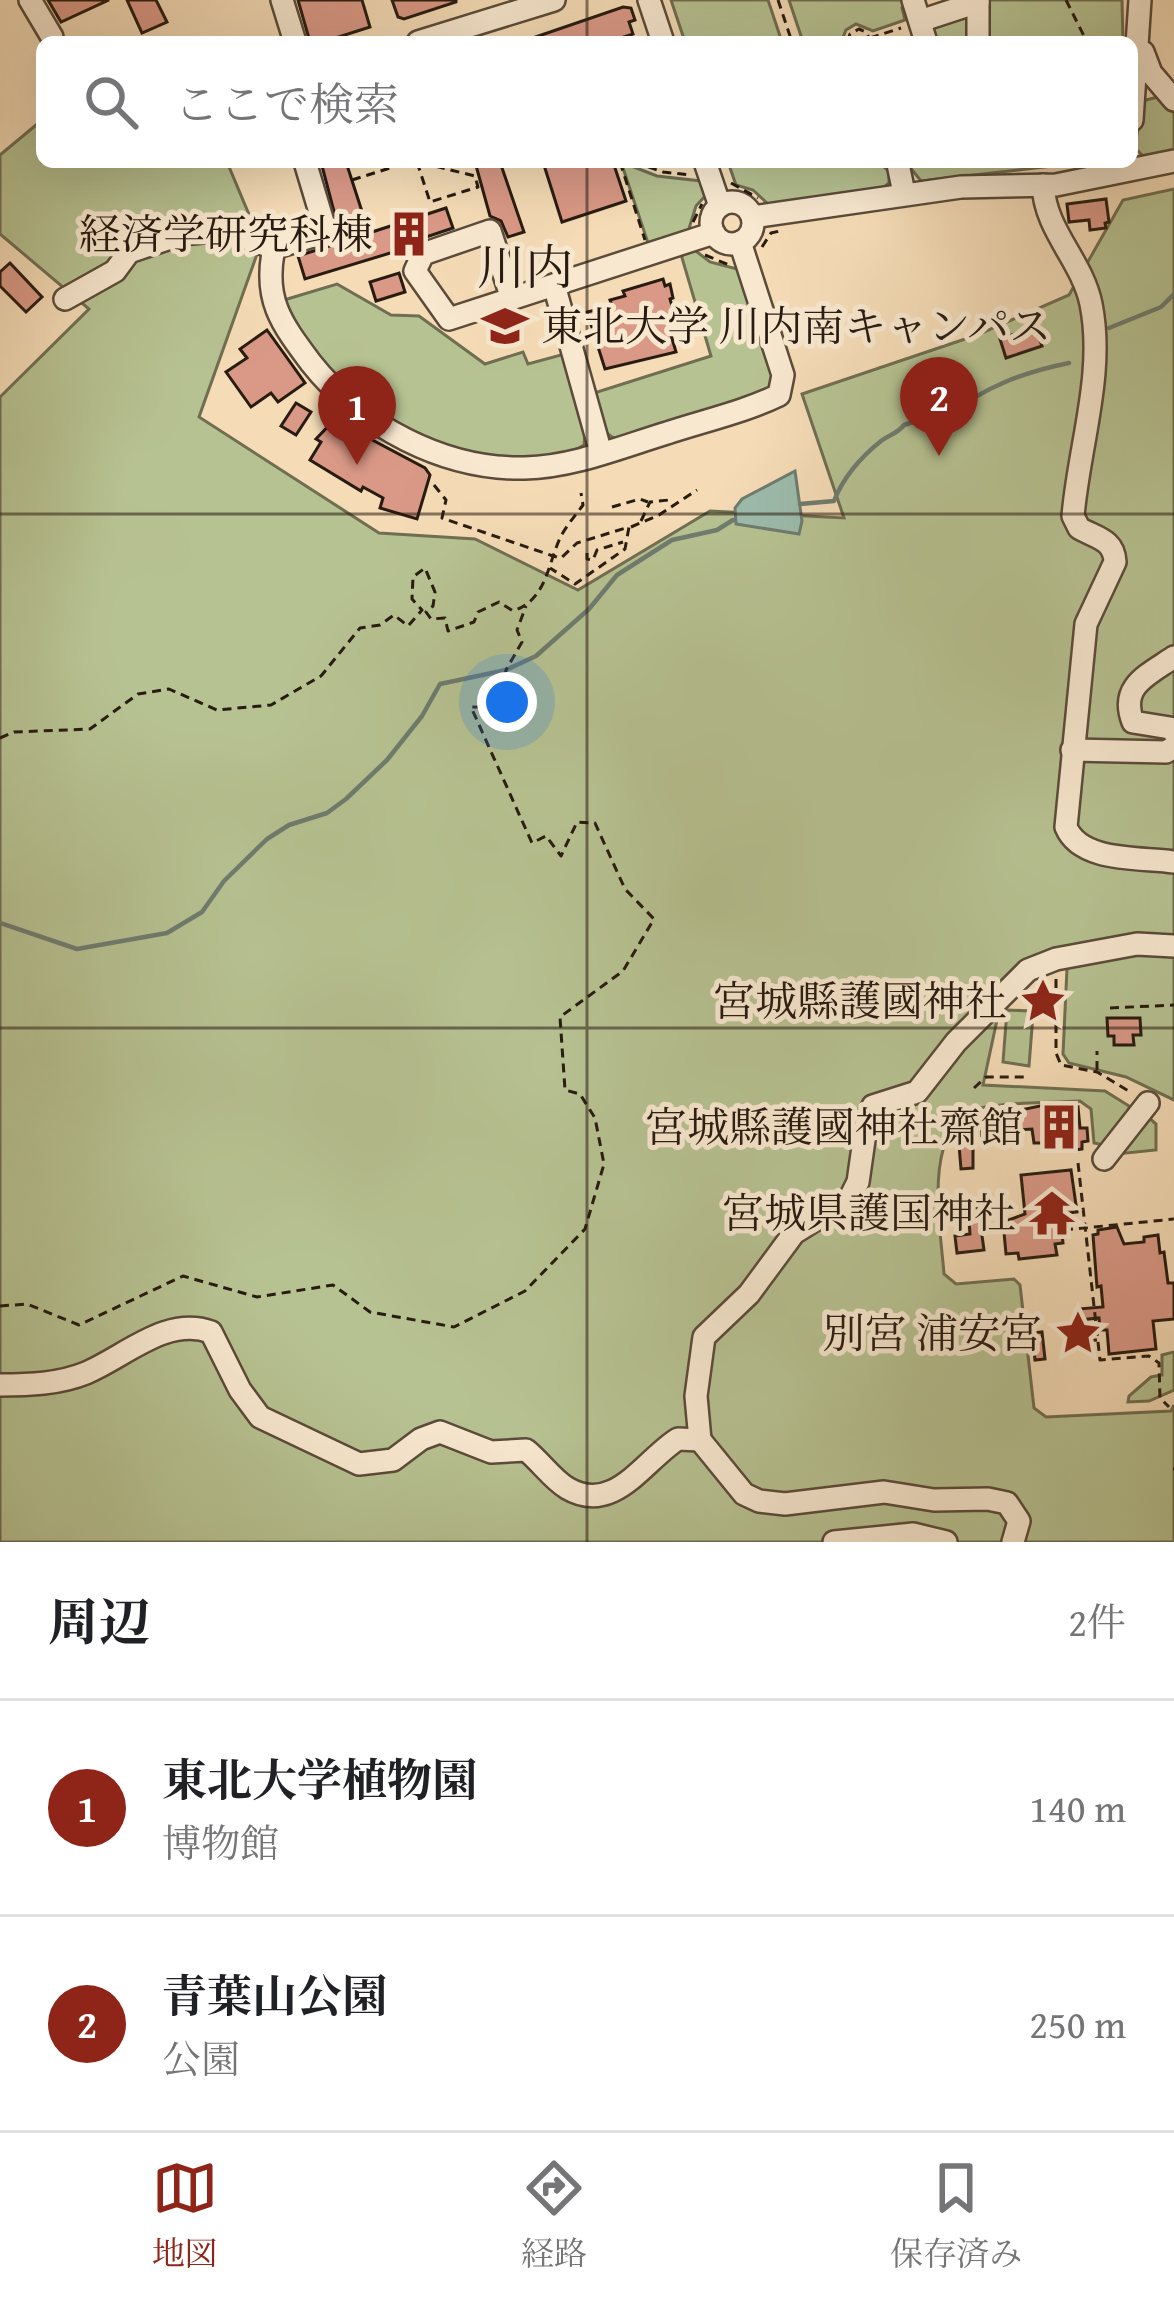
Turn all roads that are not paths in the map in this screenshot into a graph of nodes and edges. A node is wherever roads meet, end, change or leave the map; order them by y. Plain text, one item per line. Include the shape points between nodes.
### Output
1 (30, 0) edge
2 (282, 0) edge
3 (554, 0) edge
4 (649, 0) edge
5 (660, 0) edge
6 (1140, 0) edge
7 (978, 1) edge
8 (920, 21) edge
9 (1140, 27) junction
10 (51, 36) edge
11 (293, 36) edge
12 (437, 36) edge
13 (661, 36) edge
14 (672, 36) edge
15 (978, 36) edge
16 (1138, 50) edge
17 (1174, 100) edge
18 (1174, 161) edge
19 (1138, 165) edge
20 (307, 168) edge
21 (708, 168) edge
22 (896, 168) edge
23 (1120, 168) edge
24 (1043, 185) junction
25 (1015, 188) junction
26 (904, 193) junction
27 (725, 204) junction
28 (714, 233) junction
29 (750, 237) junction
30 (274, 248) junction
31 (554, 285) junction
32 (65, 299) dead end
33 (512, 299) junction
34 (601, 453) junction
35 (1174, 657) edge
36 (1174, 732) edge
37 (1174, 747) edge
38 (1072, 750) junction
39 (1174, 862) edge
40 (1174, 946) edge
41 (1142, 1099) road end
42 (1104, 1159) dead end
43 (0, 1385) edge
44 (700, 1440) junction
45 (834, 1542) edge
46 (946, 1542) edge
47 (1012, 1542) edge

1 - 10 street
2 - 11 street
3 - 12 street
4 - 13 street
5 - 14 street
6 - 9 street
7 - 8 street
7 - 15 street
9 - 16 street
9 - 17 street via 1151,73
18 - 19 street
20 - 30 street via 326,232
21 - 27 street
22 - 26 street
23 - 24 street
24 - 25 street
24 - 38 street via 1047,217 1086,286 1095,345 1073,516 1079,528 1107,541 1115,562 1086,624
25 - 26 street
25 - 29 street
26 - 29 street
27 - 28 street via 712,216
27 - 29 street via 741,204
28 - 29 street via 727,243
28 - 31 street
29 - 34 street via 783,375 779,395
30 - 32 street via 224,230 182,234 129,252 115,272
30 - 34 street via 268,277 276,311 336,393 376,422 479,465 526,468
31 - 33 street
31 - 34 street
33 - 33 street via 449,319 415,271 423,254 490,231
35 - 36 street via 1131,687 1126,703 1132,722
37 - 38 street
38 - 39 street via 1070,838 1106,854
40 - 44 street via 1137,944 1028,970 917,1093 873,1106 850,1198 794,1232 749,1294 704,1337
41 - 42 street
43 - 44 street via 84,1374 130,1348 197,1327 211,1332 260,1417 359,1464 393,1460 440,1432 491,1452 526,1450 561,1484 593,1495 619,1490 678,1439
44 - 47 street via 759,1502 871,1492 988,1498 1016,1514
45 - 46 street via 913,1534

